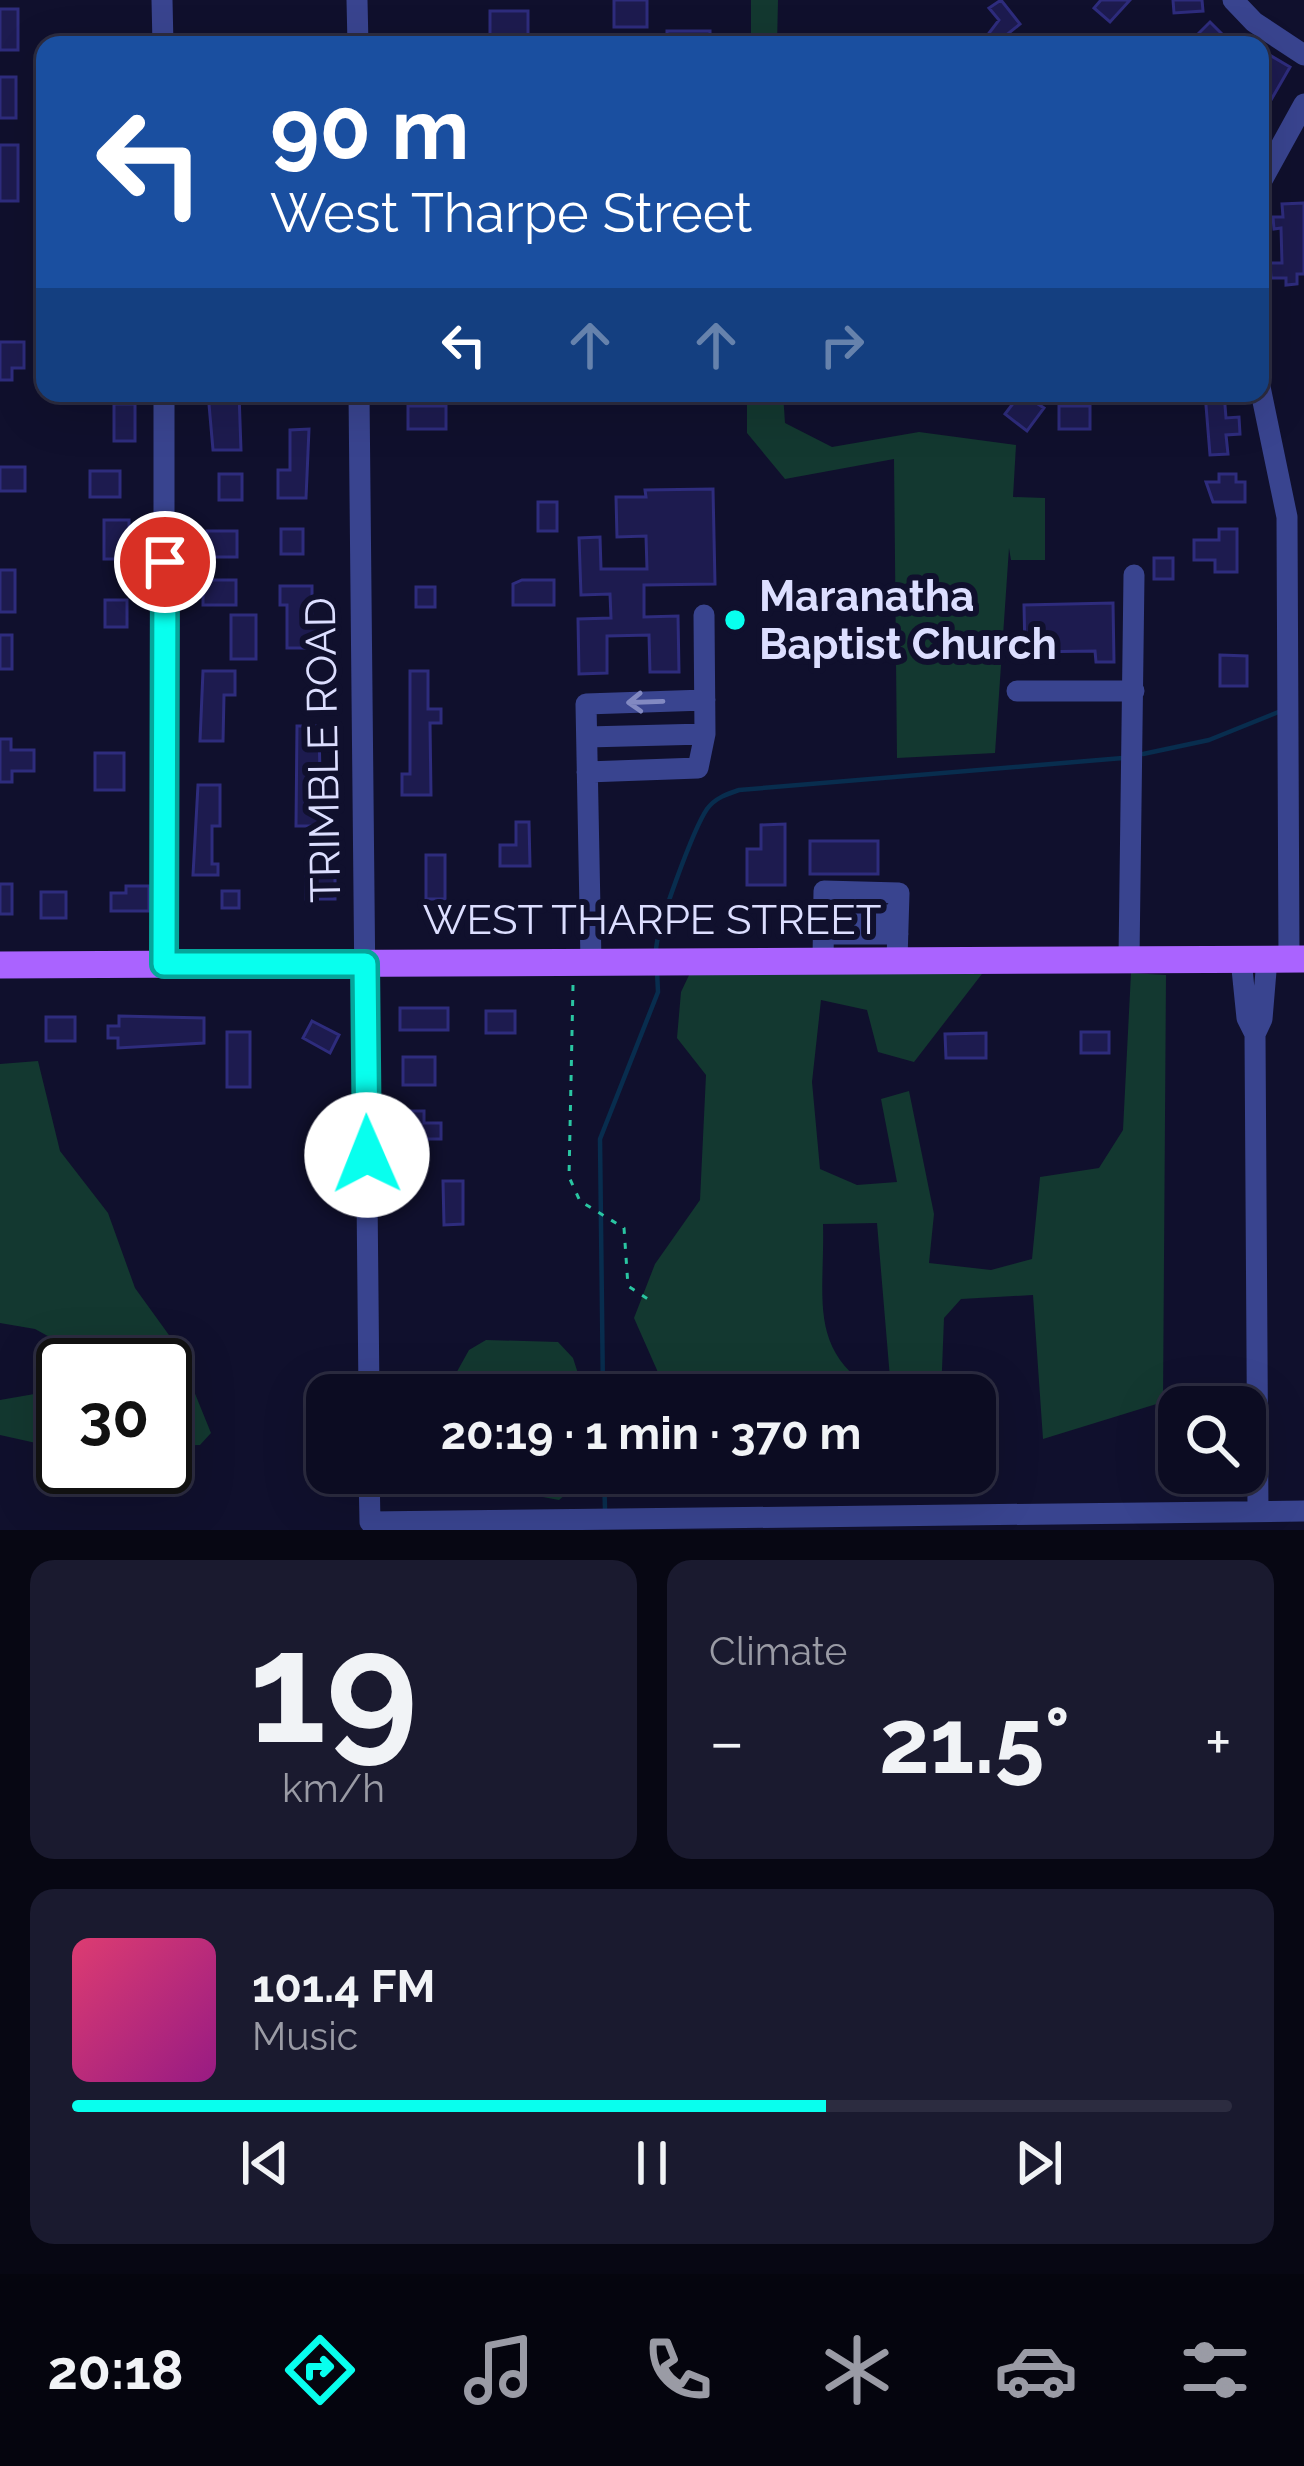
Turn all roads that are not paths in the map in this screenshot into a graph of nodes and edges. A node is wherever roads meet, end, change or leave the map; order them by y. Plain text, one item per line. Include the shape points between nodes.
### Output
1 (162, 0) edge
2 (357, 0) edge
3 (1233, 0) edge
4 (163, 36) edge
5 (358, 36) edge
6 (1304, 55) edge
7 (1304, 104) edge
8 (1269, 168) edge
9 (164, 402) edge
10 (359, 402) edge
11 (1264, 402) edge
12 (1296, 558) edge
13 (1134, 575) dead end
14 (704, 615) dead end
15 (1017, 691) dead end
16 (1134, 691) junction
17 (705, 700) junction
18 (705, 734) junction
19 (586, 737) junction
20 (587, 772) junction
21 (823, 936) junction
22 (898, 936) junction
23 (1129, 958) junction
24 (1275, 959) edge
25 (582, 962) junction
26 (164, 964) junction
27 (365, 964) junction
28 (0, 965) edge
29 (368, 1374) edge
30 (369, 1494) edge
31 (1258, 1511) junction
32 (1304, 1511) edge
33 (939, 1523) edge
34 (773, 1525) edge
35 (637, 1526) edge

1 - 4 street
2 - 5 street
3 - 6 street
7 - 8 street
9 - 26 street
10 - 27 street, TRIMBLE ROAD
11 - 12 street
12 - 24 street
13 - 16 street
14 - 17 street
15 - 16 street
16 - 23 street
17 - 18 street
17 -> 19 street via 586,704
18 - 19 street
18 - 20 street via 698,768
19 - 20 street
20 - 25 street
21 - 22 main road, WEST THARPE STREET
21 - 22 street via 824,892 862,892 899,893
21 - 25 main road, WEST THARPE STREET
22 - 23 main road, WEST THARPE STREET
23 - 24 main road, WEST THARPE STREET
24 - 31 street via 1255,1034
25 - 27 main road, WEST THARPE STREET
26 - 27 main road, WEST THARPE STREET
26 - 28 main road, WEST THARPE STREET
27 - 29 street, TRIMBLE ROAD
30 - 35 street via 370,1522
31 - 32 street
31 - 33 street
33 - 34 street
34 - 35 street

